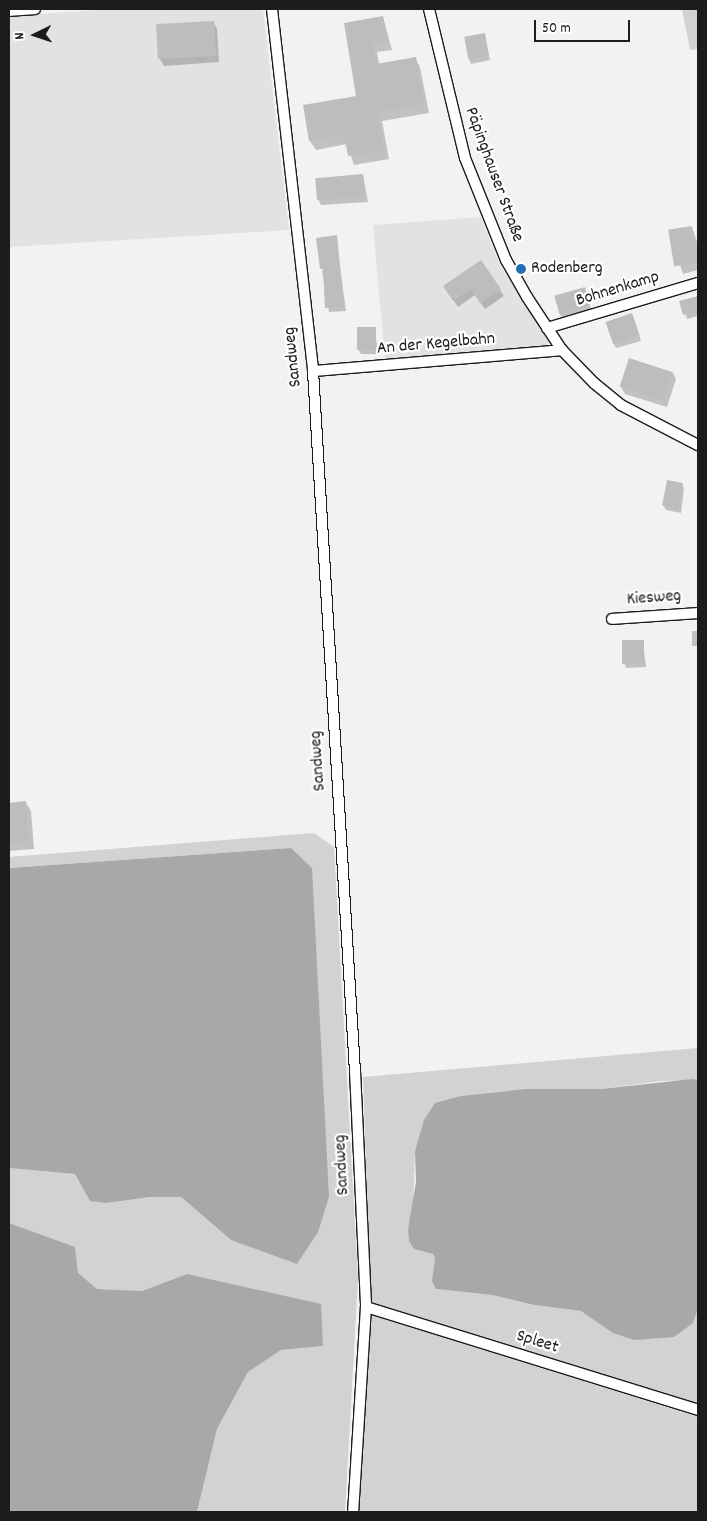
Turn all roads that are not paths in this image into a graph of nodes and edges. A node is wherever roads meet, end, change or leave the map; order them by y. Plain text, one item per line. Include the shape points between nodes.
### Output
1 (35, 9) edge
2 (272, 9) edge
3 (429, 9) edge
4 (9, 11) edge
5 (698, 283) edge
6 (547, 328) junction
7 (562, 350) junction
8 (313, 371) junction
9 (698, 445) edge
10 (698, 613) edge
11 (612, 619) dead end
12 (366, 1307) junction
13 (698, 1410) edge
14 (353, 1512) edge

1 - 4 street
2 - 8 street, Sandweg
3 - 6 street, Päpinghauser Straße via 449,100 469,166 506,260
5 - 6 street, Bohnenkamp
6 - 7 street, Päpinghauser Straße
7 - 8 street, An der Kegelbahn
7 - 9 street, Päpinghauser Straße via 621,405
8 - 12 street, Sandweg
10 - 11 street, Kiesweg
12 - 13 street, Spleet
12 - 14 street, Sandweg

